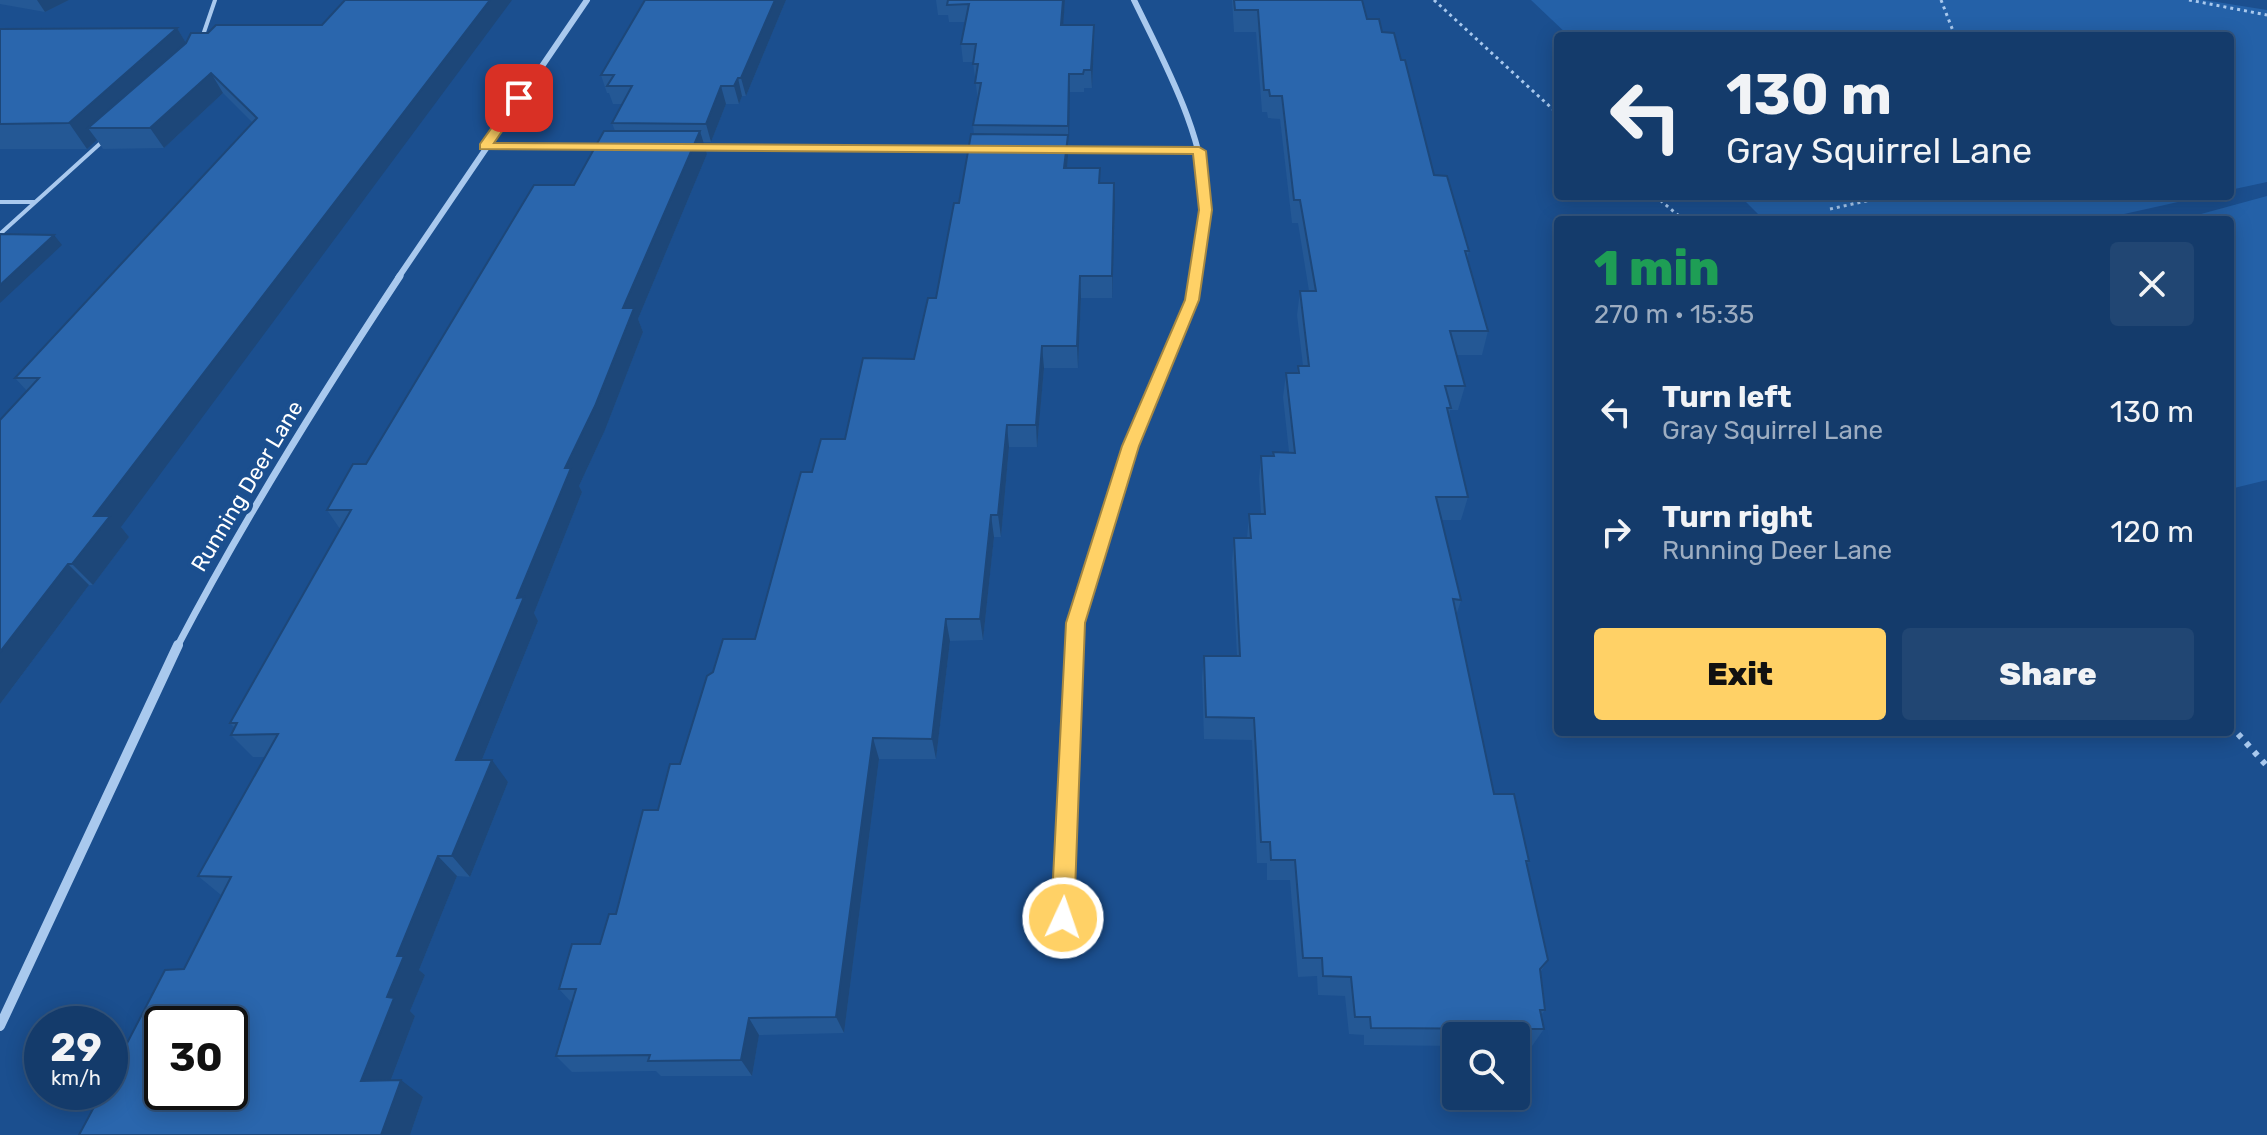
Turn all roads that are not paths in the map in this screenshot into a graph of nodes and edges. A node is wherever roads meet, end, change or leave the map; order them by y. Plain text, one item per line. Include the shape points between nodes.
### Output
1 (215, 0) edge
2 (587, 0) edge
3 (1134, 0) edge
4 (200, 44) edge
5 (115, 131) edge
6 (485, 147) junction
7 (612, 147) edge
8 (691, 148) edge
9 (993, 149) edge
10 (1056, 150) edge
11 (1199, 151) junction
12 (0, 202) edge
13 (35, 202) junction
14 (0, 234) edge
15 (1063, 918) dead end
16 (0, 1026) edge

1 - 4 lane
2 - 6 street, Running Deer Lane
3 - 11 street
5 - 13 lane
6 - 7 street
6 - 16 street, Running Deer Lane via 324,391 225,555 164,672
8 - 9 street
10 - 11 street
11 - 15 street via 1206,210 1192,300 1130,446 1076,623
12 - 13 lane
13 - 14 lane

